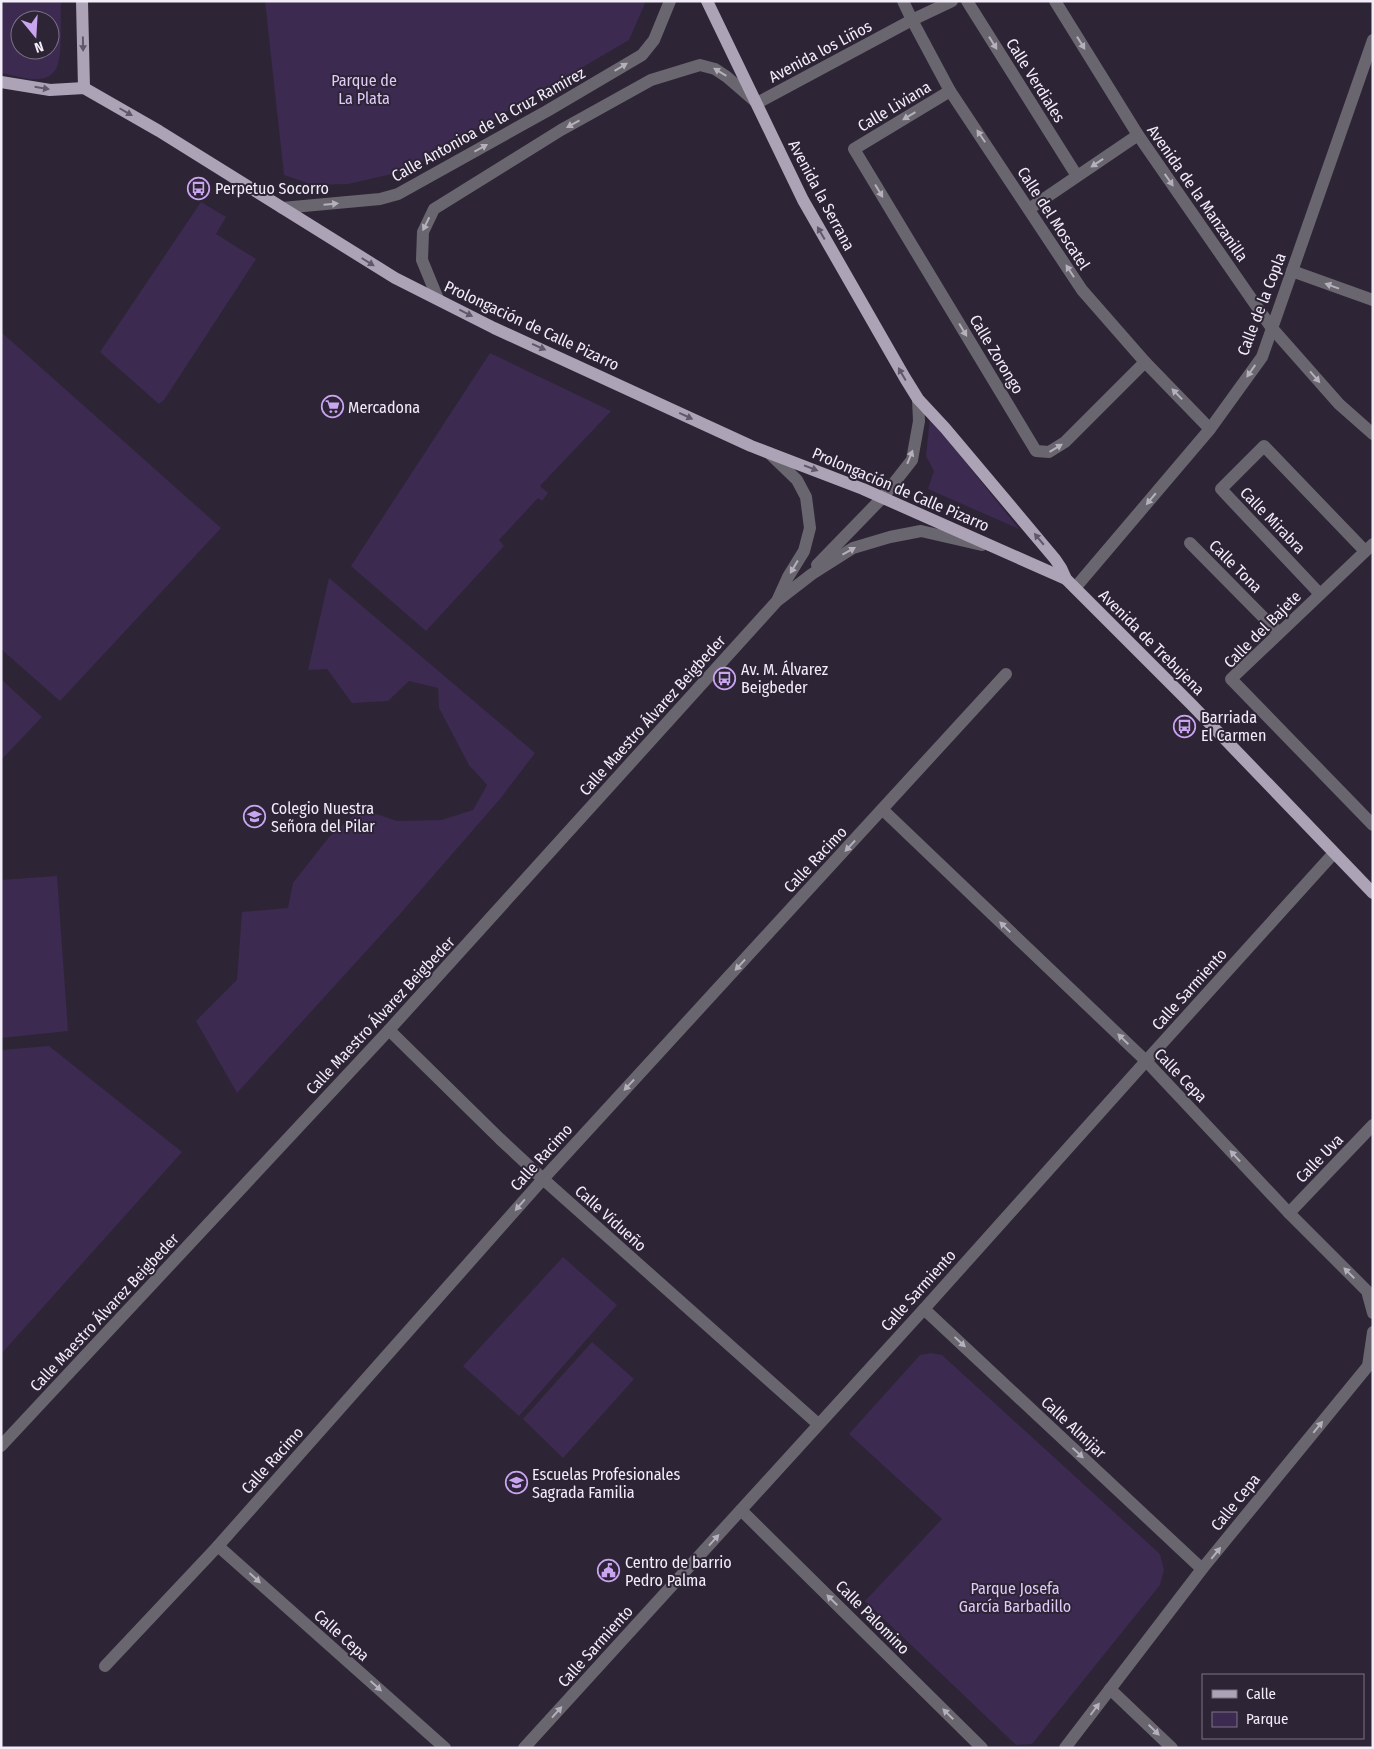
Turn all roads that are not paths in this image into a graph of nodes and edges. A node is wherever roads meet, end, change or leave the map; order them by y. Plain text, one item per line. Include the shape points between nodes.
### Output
1 (82, 1) edge
2 (670, 1) edge
3 (707, 1) edge
4 (903, 1) edge
5 (952, 1) edge
6 (967, 1) edge
7 (1055, 1) edge
8 (912, 20) junction
9 (1373, 40) edge
10 (1, 82) edge
11 (84, 88) junction
12 (950, 90) junction
13 (757, 103) junction
14 (1138, 135) junction
15 (854, 149) joint
16 (1077, 176) junction
17 (282, 208) junction
18 (1029, 208) junction
19 (1292, 272) junction
20 (438, 299) junction
21 (1373, 300) edge
22 (1272, 327) junction
23 (1145, 362) junction
24 (918, 399) junction
25 (1210, 429) junction
26 (1373, 434) edge
27 (766, 451) junction
28 (883, 497) junction
29 (1190, 542) dead end
30 (1369, 548) edge
31 (1001, 550) junction
32 (1070, 584) junction
33 (794, 588) junction
34 (1320, 594) junction
35 (777, 601) junction
36 (1280, 633) junction
37 (1006, 674) dead end
38 (883, 810) junction
39 (1373, 825) edge
40 (1334, 853) junction
41 (1373, 892) edge
42 (389, 1030) junction
43 (1146, 1061) junction
44 (1373, 1125) edge
45 (543, 1179) junction
46 (1289, 1213) junction
47 (924, 1309) junction
48 (1373, 1313) edge
49 (1373, 1332) edge
50 (818, 1424) junction
51 (1, 1446) edge
52 (741, 1510) junction
53 (218, 1546) junction
54 (1202, 1569) junction
55 (104, 1666) dead end
56 (1110, 1689) junction
57 (445, 1748) edge
58 (524, 1748) edge
59 (982, 1748) edge
60 (1066, 1748) edge
61 (1172, 1748) edge

1 -> 11 main road
17 -> 2 street, Calle Antonioa de la Cruz Ramirez via 380,199 398,194 642,55 654,40
3 - 13 main road, Avenida la Serrana
4 - 8 street, Calle del Moscatel
5 - 8 street, Avenida los Liños
6 -> 16 street, Calle Verdiales
7 -> 14 street, Avenida de la Manzanilla
8 - 12 street, Calle del Moscatel
8 - 13 street, Avenida los Liños
9 - 19 street, Calle de la Copla
10 -> 11 main road via 50,90
11 -> 17 main road, Prolongación de Calle Pizarro
12 -> 15 street, Calle Liviana
18 -> 12 street, Calle del Moscatel
13 -> 20 street via 715,68 700,65 651,80 553,135 434,209 422,232 422,260
24 -> 13 main road, Avenida la Serrana via 803,200
14 -> 16 street
14 -> 22 street, Avenida de la Manzanilla
15 -> 23 street, Calle Zorongo via 1036,451 1049,452 1065,442
16 - 18 street
17 -> 20 main road, Prolongación de Calle Pizarro via 395,278
23 -> 18 street, Calle del Moscatel via 1082,290
21 -> 19 street
19 - 22 street, Calle de la Copla
20 -> 27 main road, Prolongación de Calle Pizarro via 494,328
22 -> 25 street, Calle de la Copla via 1262,357
22 -> 26 street, Avenida de la Manzanilla via 1339,404
25 -> 23 street, Calle del Moscatel
28 -> 24 street, Avenida la Serrana via 912,460 919,421
32 -> 24 main road, Avenida la Serrana via 1055,559
25 -> 32 street, Calle de la Copla
27 -> 28 main road, Prolongación de Calle Pizarro
27 -> 35 street, Calle Maestro Álvarez Beigbeder via 797,480 806,497 810,528 804,551
28 - 31 main road, Prolongación de Calle Pizarro
28 - 33 street, Calle Maestro Álvarez Beigbeder
29 - 36 street, Calle Tona
30 - 34 street, Calle del Bajete
30 - 34 street, Calle Mirabra via 1264,446 1220,488
31 - 32 main road, Prolongación de Calle Pizarro
33 -> 31 street, Calle Maestro Álvarez Beigbeder via 854,548 921,531
32 - 40 main road, Avenida de Trebujena
33 - 35 street, Calle Maestro Álvarez Beigbeder
34 - 36 street, Calle del Bajete
35 - 42 street, Calle Maestro Álvarez Beigbeder
36 - 39 street, Calle del Bajete via 1230,679
37 - 38 street, Calle Racimo
43 -> 38 street, Calle Cepa
38 -> 45 street, Calle Racimo
40 - 41 main road, Avenida de Trebujena
40 - 43 street, Calle Sarmiento
42 - 45 street, Calle Vidueño
42 - 51 street, Calle Maestro Álvarez Beigbeder
46 -> 43 street, Calle Cepa
43 - 47 street, Calle Sarmiento
44 - 46 street, Calle Uva
45 - 50 street, Calle Vidueño
45 -> 53 street, Calle Racimo
48 -> 46 street, Calle Cepa via 1366,1291
47 - 50 street, Calle Sarmiento
47 -> 54 street, Calle Almijar
54 -> 49 street, Calle Cepa via 1368,1366
50 - 52 street, Calle Sarmiento
58 -> 52 street, Calle Sarmiento
59 -> 52 street, Calle Palomino
53 - 55 street, Calle Racimo
53 -> 57 street, Calle Cepa
54 - 56 street, Calle Cepa
60 -> 56 street, Calle Cepa
56 -> 61 street

